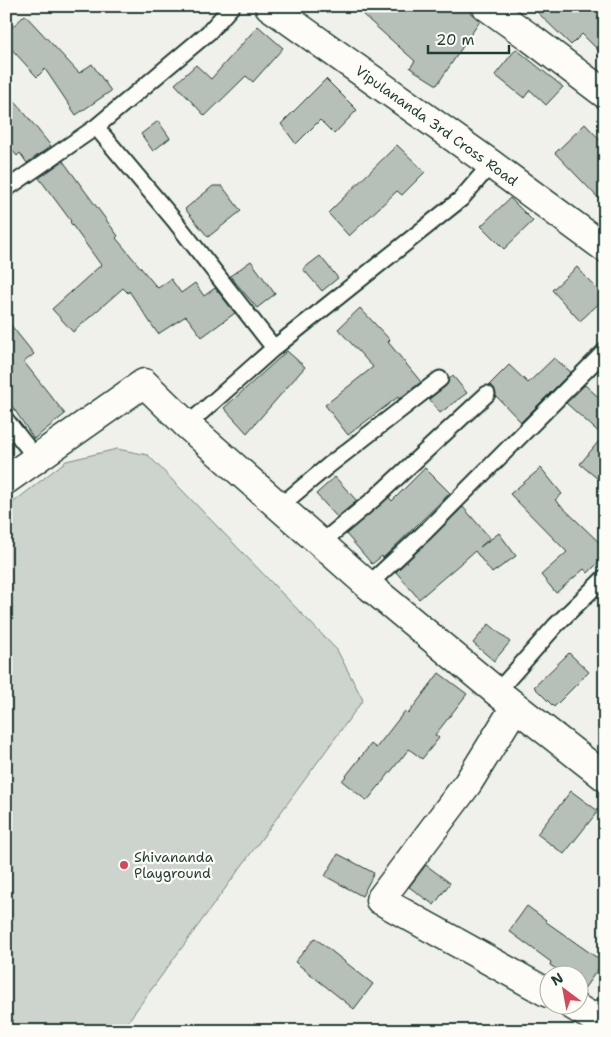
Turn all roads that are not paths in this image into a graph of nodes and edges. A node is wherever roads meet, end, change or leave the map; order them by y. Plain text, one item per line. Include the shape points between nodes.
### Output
1 (232, 6) edge
2 (269, 6) edge
3 (486, 6) edge
4 (605, 94) edge
5 (96, 127) junction
6 (491, 164) junction
7 (9, 183) edge
8 (605, 248) edge
9 (274, 348) junction
10 (605, 351) edge
11 (440, 379) dead end
12 (487, 394) dead end
13 (6, 420) edge
14 (187, 425) junction
15 (36, 458) junction
16 (6, 480) edge
17 (280, 506) junction
18 (321, 543) junction
19 (605, 577) edge
20 (368, 585) junction
21 (506, 700) junction
22 (605, 777) edge
23 (538, 987) edge
24 (588, 1012) edge
25 (602, 1019) edge

1 - 5 lane via 210,32
2 - 6 street, Vipulananda 3rd Cross Road
3 - 4 street
5 - 7 lane
5 - 9 lane
6 - 8 street, Vipulananda 3rd Cross Road
6 - 9 lane via 461,199
9 - 14 lane
10 - 20 lane
11 - 17 lane
12 - 18 lane via 375,498
13 - 15 lane
14 - 15 street via 144,383
14 - 17 street
15 - 16 street
17 - 18 street
18 - 20 street
19 - 21 lane via 556,625
20 - 21 street
21 - 22 street
21 - 23 street via 468,783 380,900
24 - 25 street

